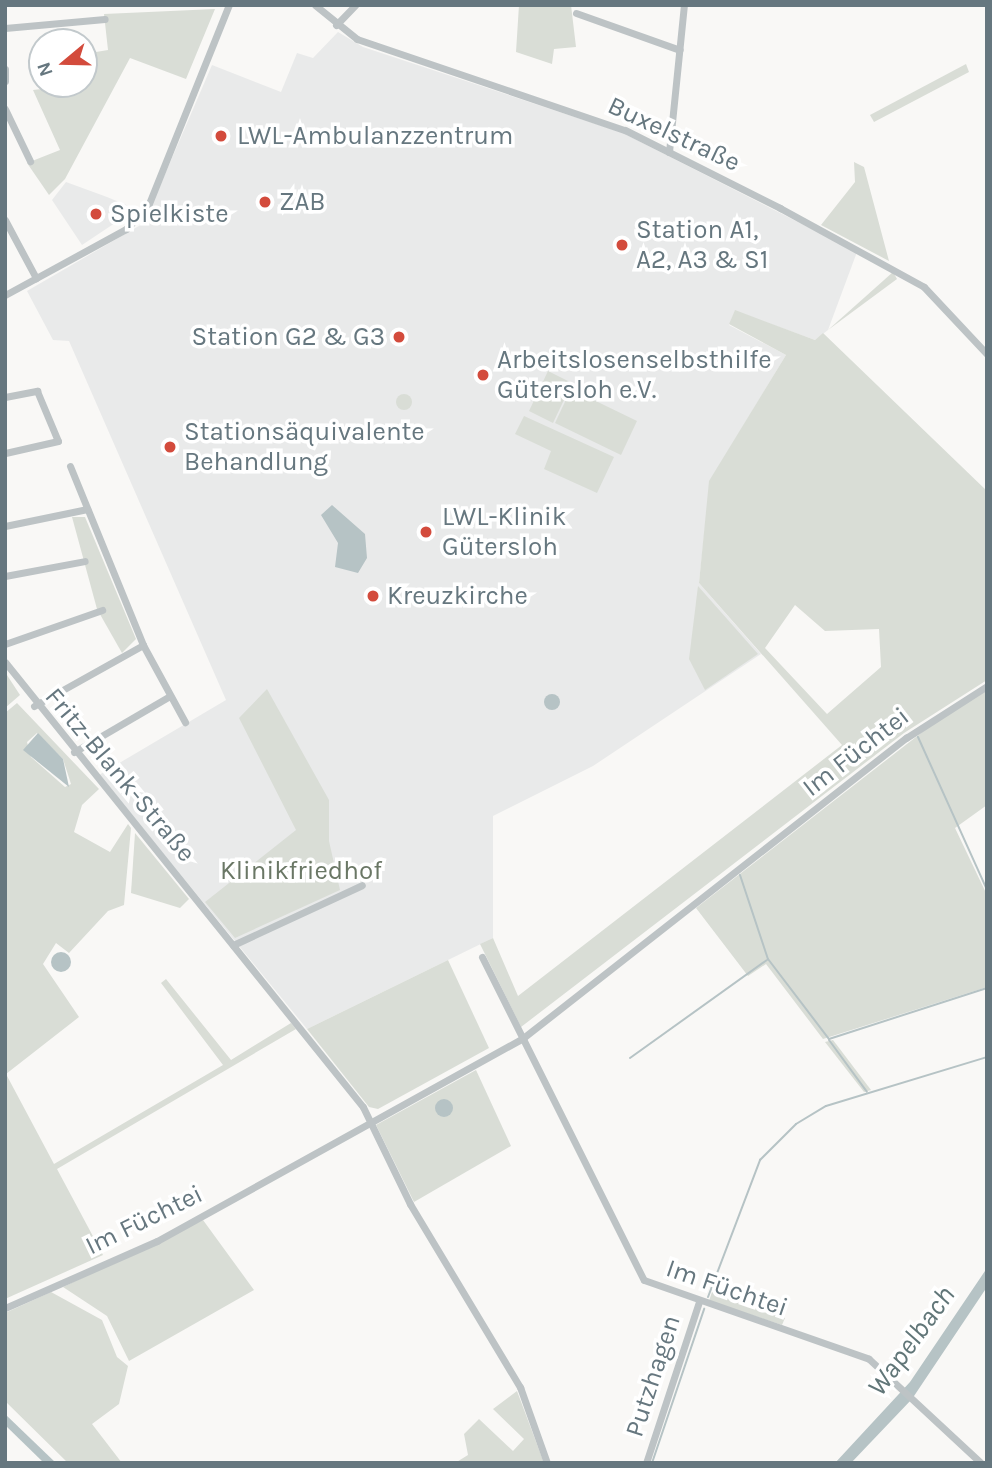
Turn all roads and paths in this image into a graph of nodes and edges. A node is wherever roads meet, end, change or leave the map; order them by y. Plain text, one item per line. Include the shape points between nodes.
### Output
1 (229, 5) edge
2 (315, 5) edge
3 (355, 5) edge
4 (684, 5) edge
5 (576, 13) dead end
6 (105, 19) dead end
7 (336, 25) junction
8 (5, 29) edge
9 (680, 50) junction
10 (5, 69) edge
11 (5, 81) edge
12 (5, 109) edge
13 (668, 152) junction
14 (30, 161) dead end
15 (5, 220) edge
16 (36, 278) junction
17 (5, 295) edge
18 (987, 354) edge
19 (5, 397) edge
20 (5, 453) edge
21 (70, 467) dead end
22 (87, 509) junction
23 (5, 526) edge
24 (85, 561) dead end
25 (5, 576) edge
26 (102, 610) dead end
27 (5, 644) edge
28 (143, 645) junction
29 (5, 662) edge
30 (987, 686) edge
31 (170, 696) junction
32 (34, 706) junction
33 (185, 722) dead end
34 (74, 752) junction
35 (362, 885) dead end
36 (233, 945) junction
37 (482, 957) dead end
38 (523, 1038) junction
39 (371, 1122) junction
40 (699, 1302) junction
41 (5, 1308) edge
42 (547, 1463) edge
43 (646, 1463) edge
44 (981, 1463) edge

1 - 16 street via 148,206 126,229
2 - 7 street, Buxelstraße
3 - 7 street
4 - 9 street
5 - 9 street
6 - 8 street
7 - 13 street, Buxelstraße via 356,39 625,130
9 - 13 street
10 - 11 street
12 - 14 street
13 - 18 street, Buxelstraße via 906,276
15 - 16 street
16 - 17 street
19 - 20 street via 37,391 58,442
21 - 22 street
22 - 23 street
22 - 28 street
24 - 25 street
26 - 27 street
28 - 31 street
28 - 32 street
29 - 32 street, Fritz-Blank-Straße
30 - 38 street, Im Füchtei via 906,738
31 - 33 street
31 - 34 street
32 - 34 street, Fritz-Blank-Straße
34 - 36 street, Fritz-Blank-Straße
35 - 36 street
36 - 39 street, Fritz-Blank-Straße
37 - 38 street, Im Füchtei
38 - 39 street, Im Füchtei
38 - 40 street, Im Füchtei via 639,1273 649,1284
39 - 41 street, Im Füchtei via 157,1241
39 - 42 street via 410,1204 520,1387
40 - 43 street, Putzhagen
40 - 44 street, Im Füchtei via 869,1359

